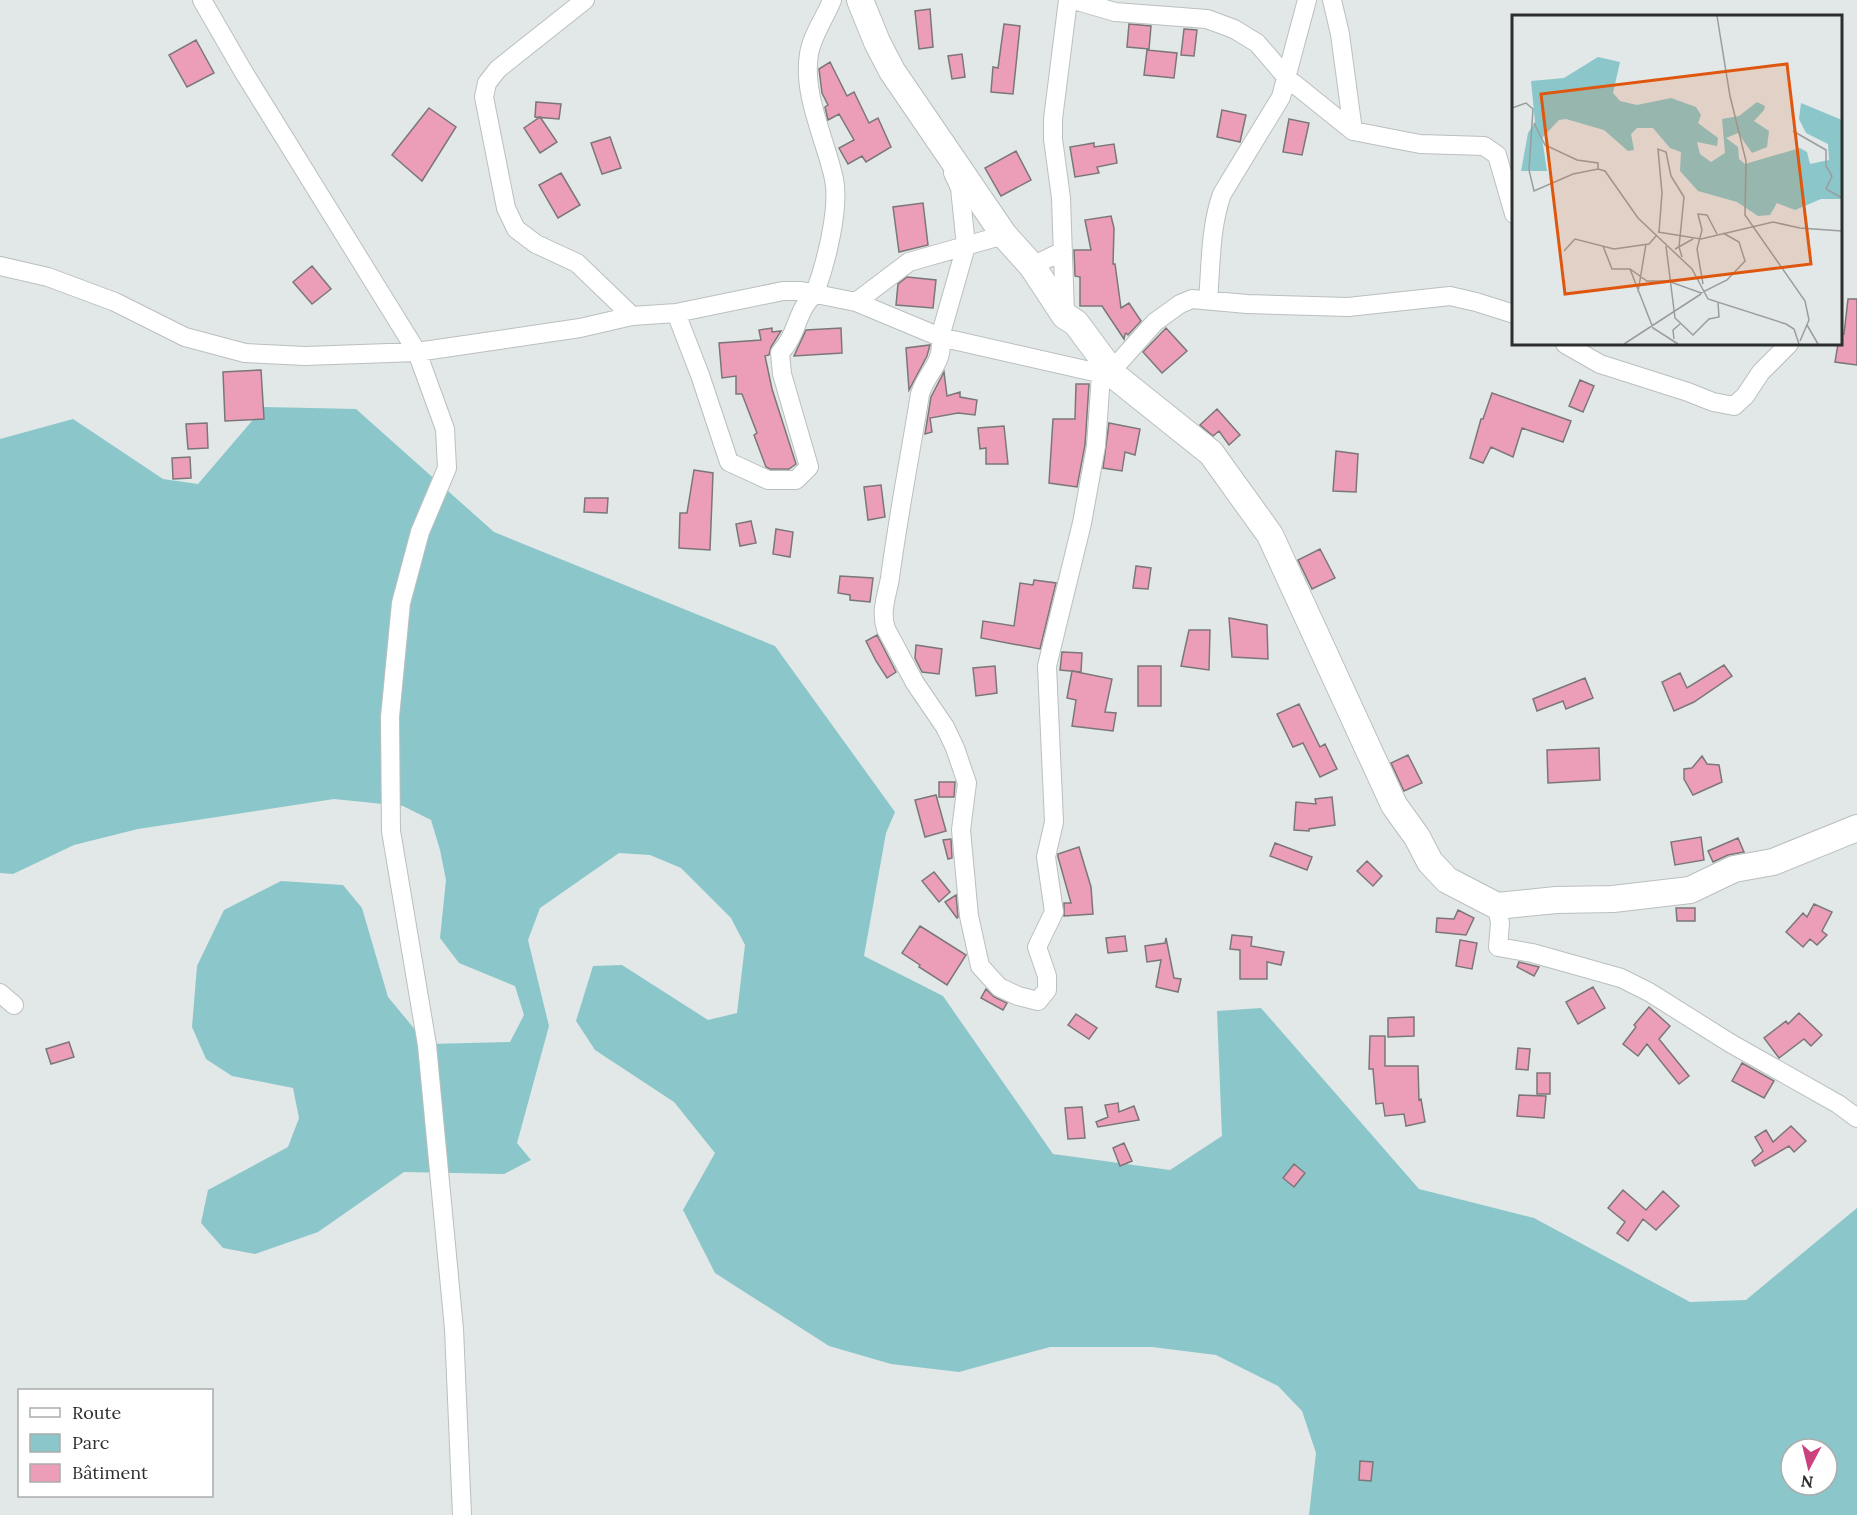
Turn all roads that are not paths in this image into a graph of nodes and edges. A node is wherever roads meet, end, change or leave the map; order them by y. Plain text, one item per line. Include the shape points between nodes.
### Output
1 (202, 0) edge
2 (585, 0) edge
3 (832, 0) edge
4 (860, 0) edge
5 (1068, 0) edge
6 (1074, 0) edge
7 (1306, 0) edge
8 (1332, 0) edge
9 (1287, 78) junction
10 (1353, 130) junction
11 (938, 140) junction
12 (1512, 207) edge
13 (1004, 235) junction
14 (966, 246) junction
15 (1063, 251) junction
16 (0, 266) edge
17 (1032, 266) junction
18 (815, 293) junction
19 (1208, 300) junction
20 (856, 302) junction
21 (676, 313) junction
22 (1512, 313) edge
23 (632, 316) junction
24 (1065, 316) junction
25 (940, 337) junction
26 (1567, 345) edge
27 (1788, 345) edge
28 (417, 352) junction
29 (1110, 374) junction
30 (1857, 828) edge
31 (1497, 906) junction
32 (1857, 1118) edge
33 (462, 1515) edge

1 - 28 street
2 - 23 street via 498,69 484,97 506,208 516,229 536,244 577,263
3 - 18 street via 809,54 810,89 835,195 834,221
4 - 11 main road via 892,71
5 - 15 street via 1053,119
6 - 9 street via 1115,12 1207,19 1225,25 1257,43
7 - 9 street
8 - 10 street via 1341,34
9 - 10 street
9 - 19 street via 1275,108 1222,194 1212,246
10 - 12 street via 1420,144 1484,146 1497,155
11 - 13 main road
11 - 14 street via 960,188
13 - 14 street
13 - 17 main road
14 - 20 street via 909,262
14 - 25 street
15 - 17 street
15 - 24 street
16 - 28 street via 48,277 115,302 185,337 245,352 305,356
17 - 24 main road
18 - 20 street
18 - 21 street via 783,291
18 - 21 street via 780,353 782,374 808,467 796,480 768,480 729,462
19 - 22 street via 1348,308 1450,296
19 - 29 street via 1192,299 1155,322
20 - 25 street
21 - 23 street
23 - 28 street via 580,328
24 - 29 main road via 1076,322
25 - 29 street
25 - 29 street via 943,350 920,394 883,619 915,683 956,748 967,783 961,830 969,916 980,966 999,987 1038,1001 1047,990 1047,976 1037,947 1054,912 1046,857 1054,822 1047,666 1082,523
26 - 27 street via 1600,364 1734,406
28 - 33 street via 445,429 447,468 420,532 400,603 390,717 391,831 427,1045 454,1329
29 - 31 main road via 1211,453 1246,499 1286,567 1394,805 1430,862 1447,880
30 - 31 main road via 1764,864 1734,869 1690,890
31 - 32 street via 1498,947 1532,952 1610,975 1649,992

